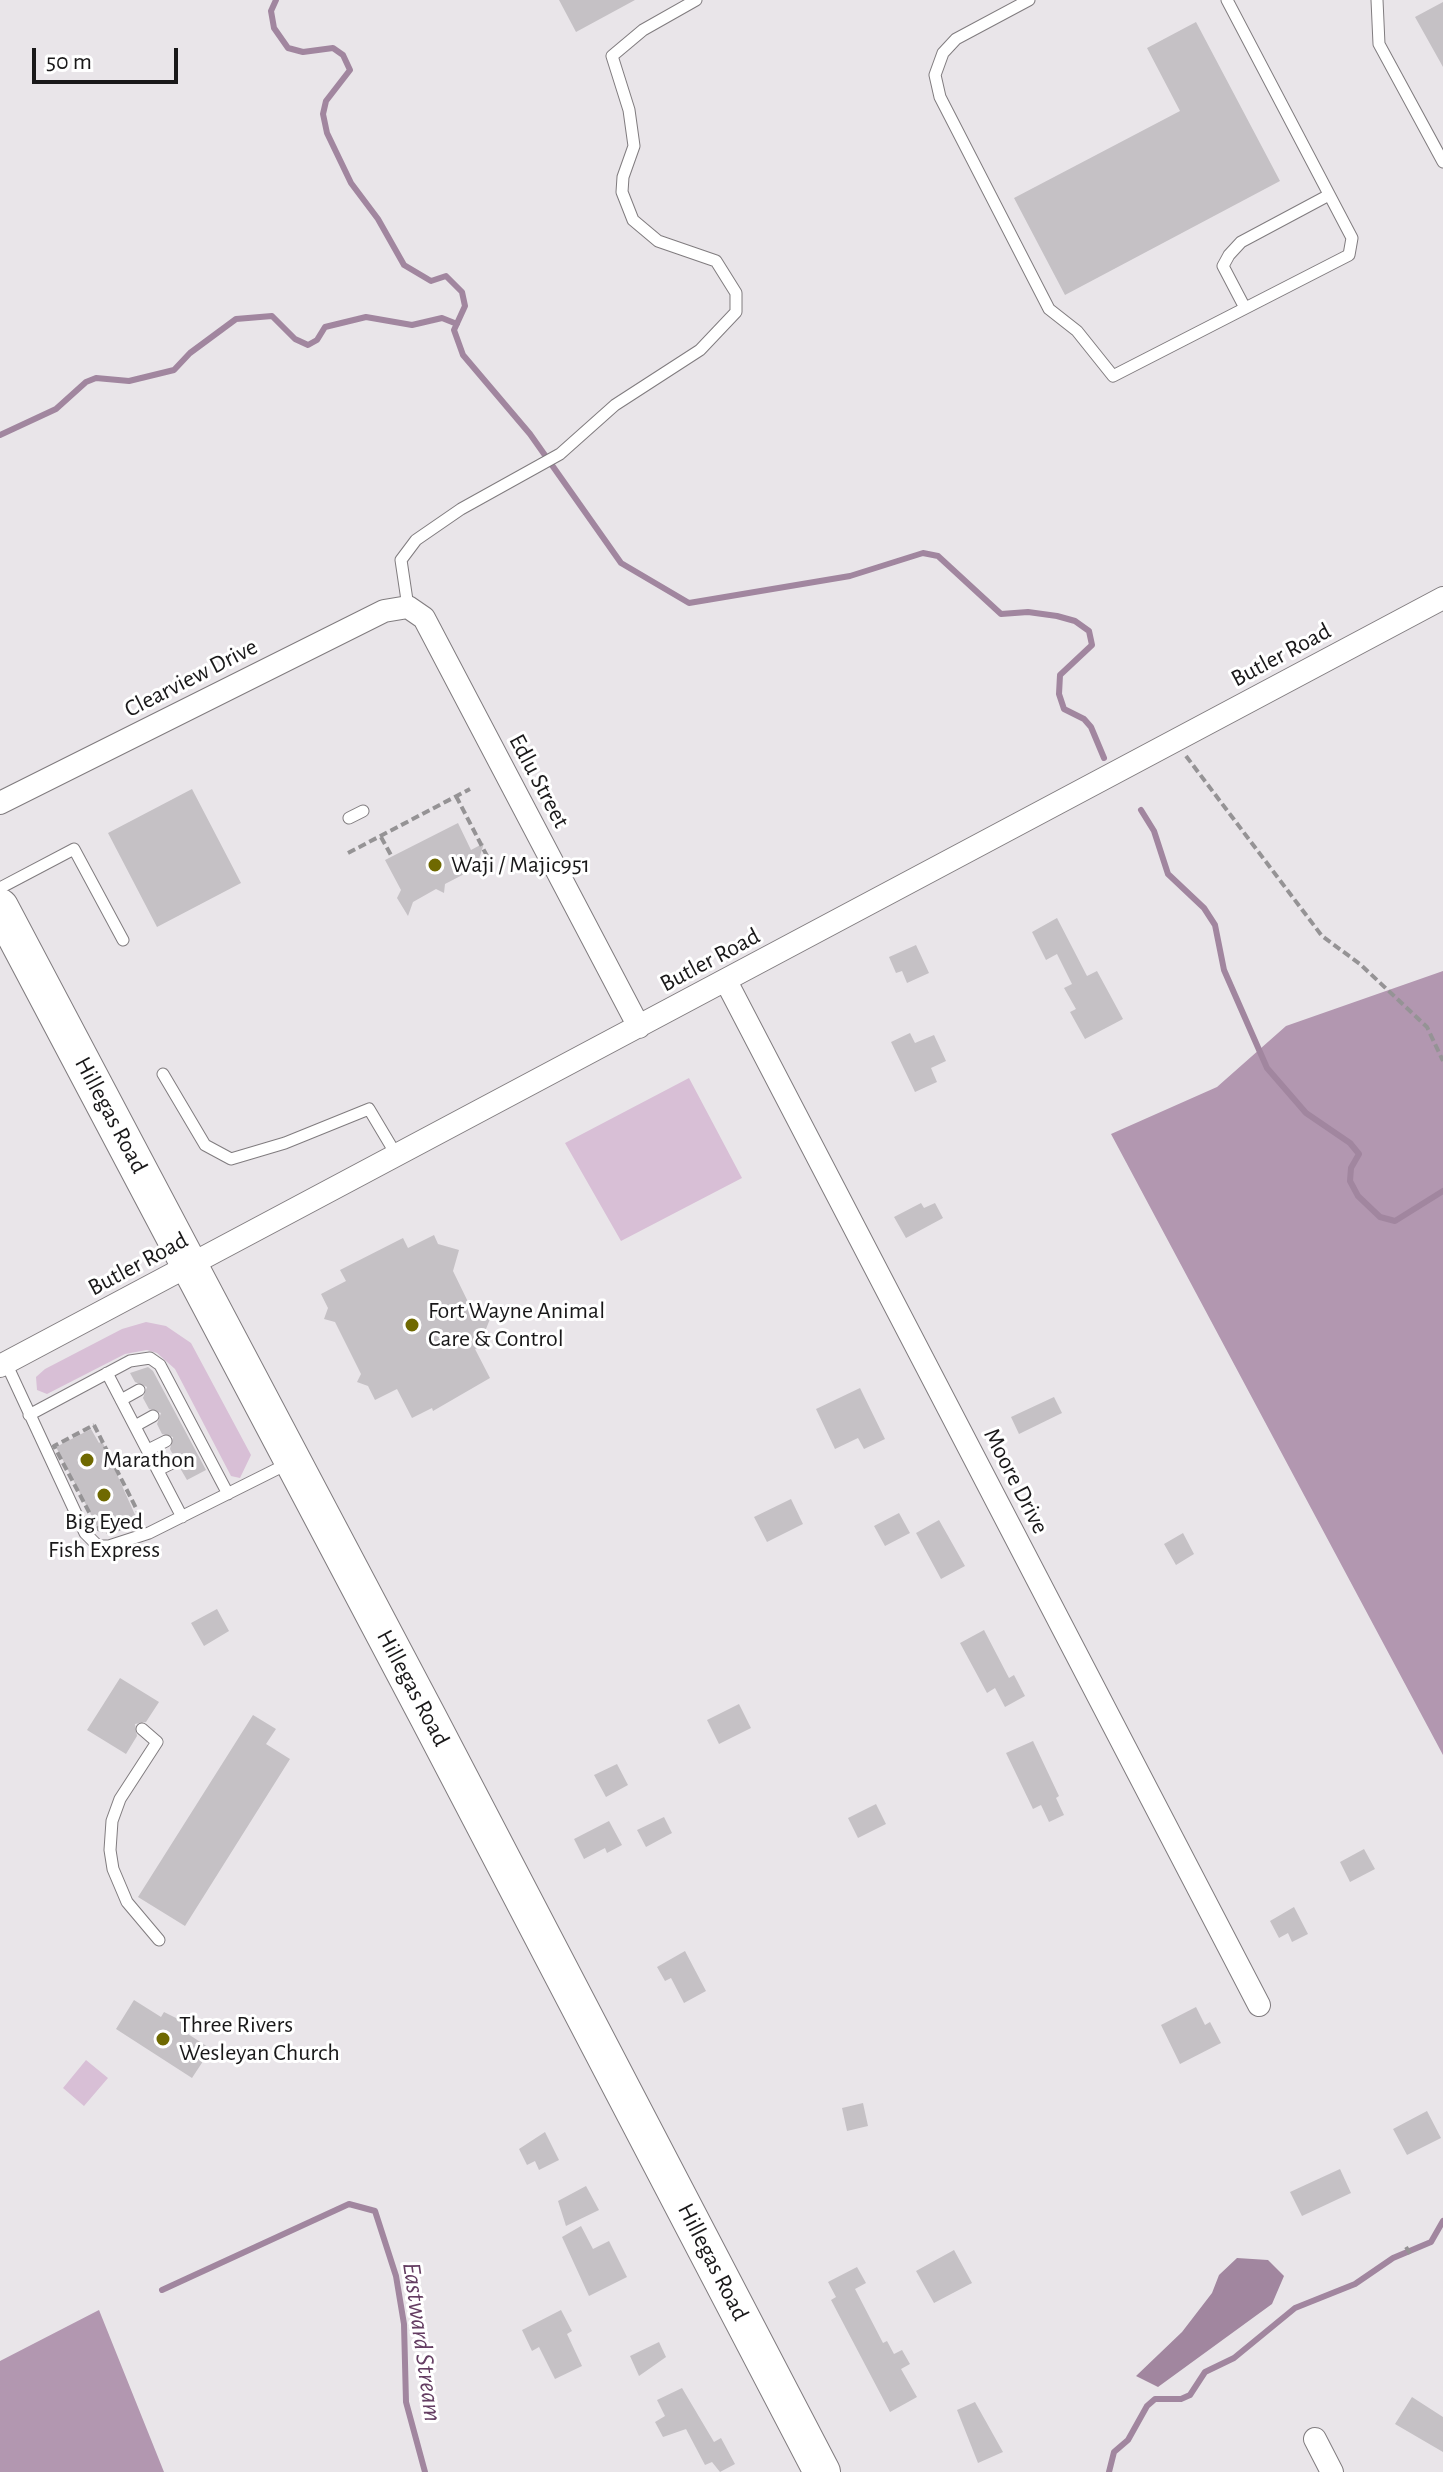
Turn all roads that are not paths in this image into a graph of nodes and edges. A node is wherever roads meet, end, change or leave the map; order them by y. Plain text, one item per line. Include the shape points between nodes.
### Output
1 (696, 0) edge
2 (1029, 0) edge
3 (1227, 0) edge
4 (1377, 0) edge
5 (1443, 162) edge
6 (1329, 195) junction
7 (1245, 308) junction
8 (1443, 598) edge
9 (408, 607) junction
10 (0, 803) edge
11 (363, 811) dead end
12 (349, 818) dead end
13 (2, 908) edge
14 (123, 940) dead end
15 (726, 981) junction
16 (639, 1027) junction
17 (163, 1074) dead end
18 (397, 1156) junction
19 (191, 1266) junction
20 (3, 1364) edge
21 (107, 1373) junction
22 (139, 1390) dead end
23 (121, 1400) junction
24 (29, 1415) junction
25 (153, 1416) dead end
26 (135, 1426) junction
27 (166, 1441) dead end
28 (148, 1450) junction
29 (176, 1461) dead end
30 (293, 1461) junction
31 (158, 1470) junction
32 (228, 1494) junction
33 (182, 1517) junction
34 (142, 1729) dead end
35 (159, 1940) dead end
36 (1259, 2005) dead end
37 (1315, 2439) dead end
38 (822, 2472) edge
39 (1332, 2472) edge

1 - 9 lane via 643,30 612,56 634,146 622,192 633,220 658,241 716,261 736,293 736,312 700,350 615,405 560,454 416,540 401,560
2 - 7 lane via 956,39 943,53 935,75 940,97 1049,309 1077,331 1113,376
3 - 6 lane
4 - 5 lane via 1379,44
6 - 7 lane via 1241,242 1229,255 1223,266
6 - 7 lane via 1352,238 1349,255
8 - 15 street, Butler Road
9 - 10 street, Clearview Drive via 384,611
9 - 16 street, Edlu Street via 424,618
11 - 12 lane
13 - 14 lane via 74,849
13 - 19 main road, Hillegas Road
15 - 16 street, Butler Road
15 - 36 street, Moore Drive
16 - 18 street, Butler Road
17 - 18 lane via 205,1145 231,1159 369,1109
18 - 19 street, Butler Road
19 - 20 street, Butler Road
19 - 30 main road, Hillegas Road
20 - 24 lane
21 - 23 lane
21 - 24 lane
21 - 32 lane via 130,1361 150,1358 160,1365 199,1449
22 - 23 lane
23 - 26 lane
24 - 33 lane via 91,1542 109,1546
25 - 26 lane
26 - 28 lane
27 - 28 lane
28 - 31 lane
29 - 31 lane
30 - 32 lane
30 - 38 main road, Hillegas Road
31 - 33 lane
32 - 33 lane
34 - 35 lane via 157,1742 120,1799 110,1850 127,1902
37 - 39 street

